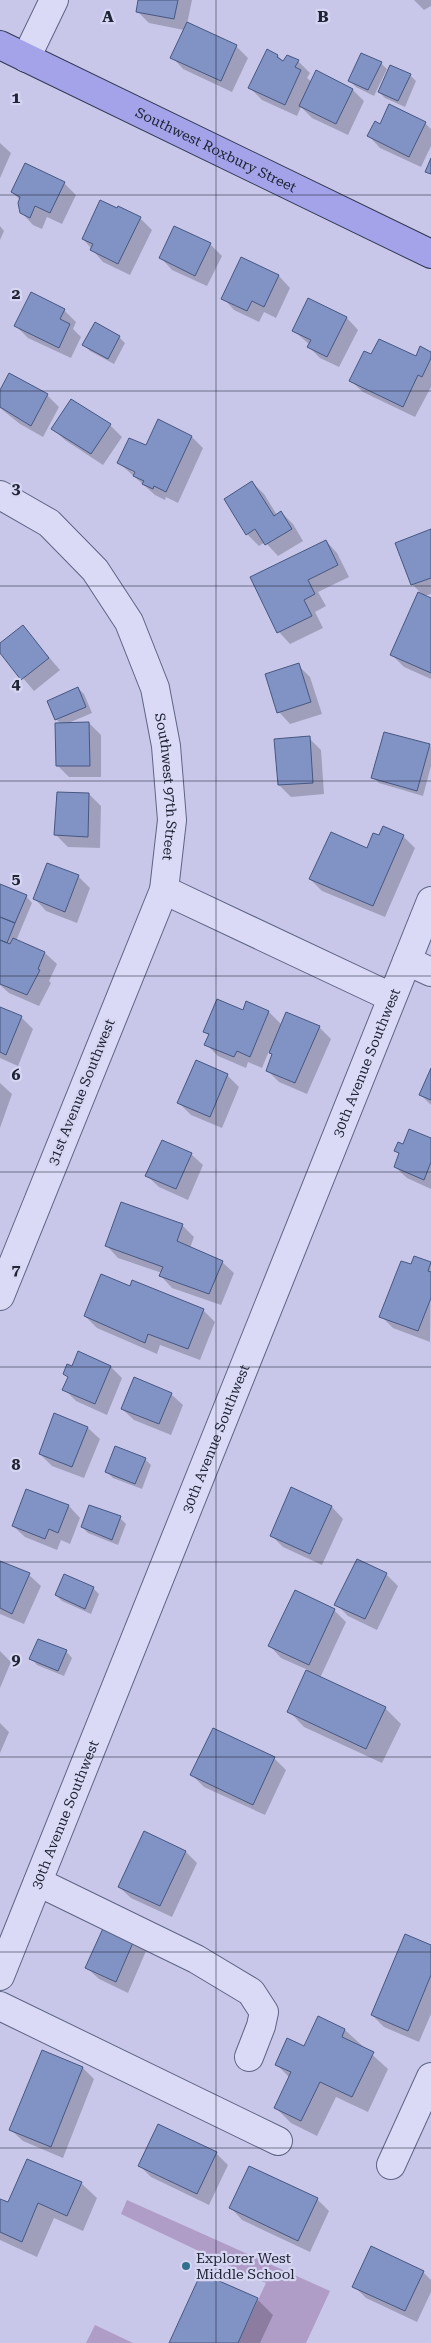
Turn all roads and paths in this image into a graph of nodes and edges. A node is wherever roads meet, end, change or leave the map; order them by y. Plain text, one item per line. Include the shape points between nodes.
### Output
1 (54, 0) edge
2 (0, 45) edge
3 (26, 58) junction
4 (431, 254) edge
5 (0, 495) edge
6 (164, 890) junction
7 (431, 901) edge
8 (419, 966) edge
9 (391, 997) junction
10 (0, 1296) edge
11 (38, 1882) junction
12 (0, 1976) edge
13 (0, 2006) edge
14 (248, 2057) dead end
15 (431, 2077) edge
16 (278, 2141) dead end
17 (391, 2165) dead end

1 - 3 street
2 - 3 main road, Southwest Roxbury Street
3 - 4 main road, Southwest Roxbury Street
5 - 6 street, Southwest 97th Street via 49,523 95,570 129,622 155,688 166,746 172,820
6 - 9 street
6 - 10 street, 31st Avenue Southwest
7 - 8 street, 30th Avenue Southwest
8 - 9 street, 30th Avenue Southwest
9 - 11 street, 30th Avenue Southwest
11 - 12 street, 30th Avenue Southwest
11 - 14 street via 196,1959 251,1992 264,2012
13 - 16 street
15 - 17 street

